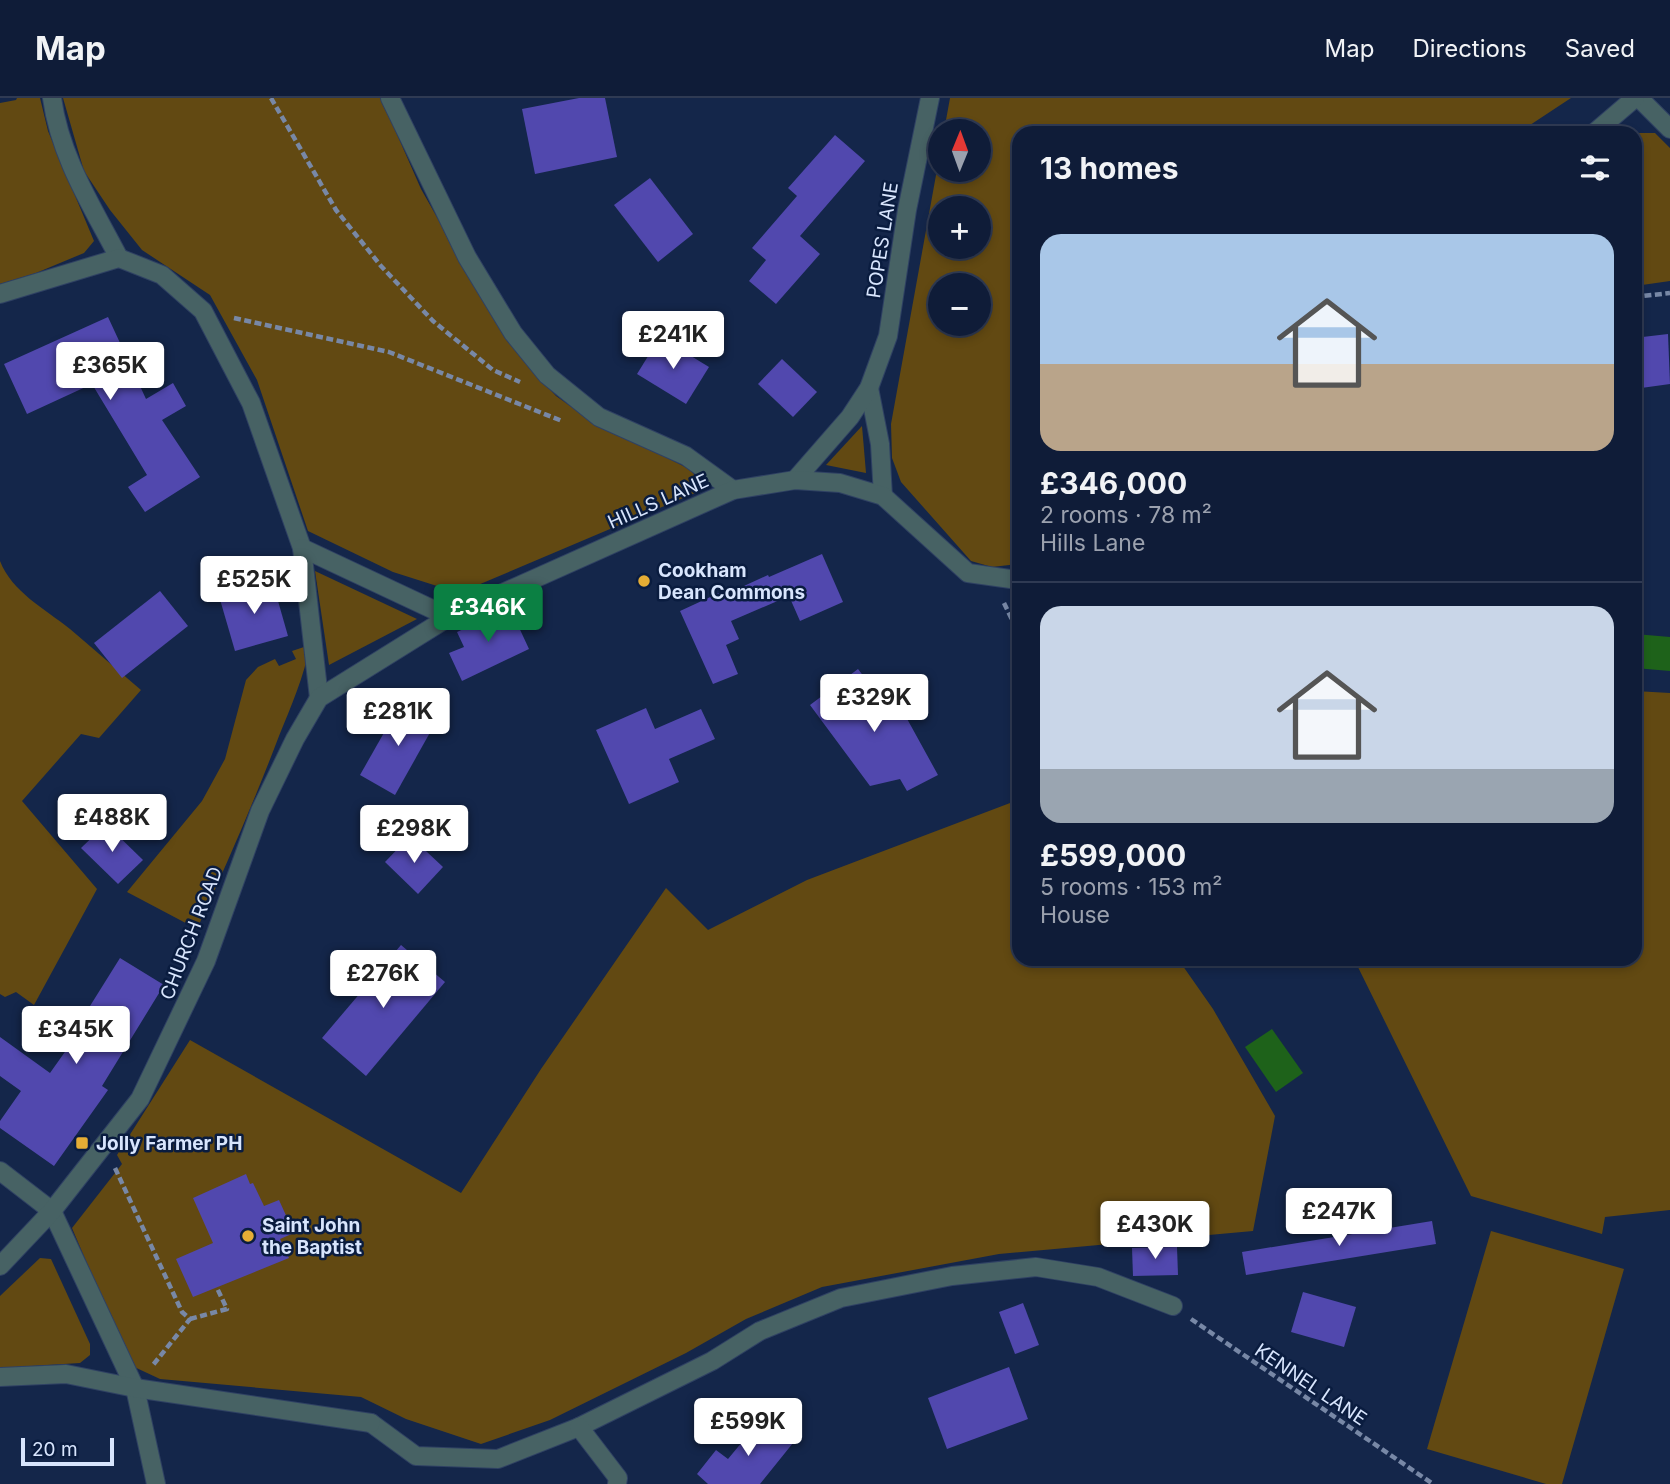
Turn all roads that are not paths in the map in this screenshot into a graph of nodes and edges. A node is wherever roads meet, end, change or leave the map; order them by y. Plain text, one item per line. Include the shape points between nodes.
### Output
1 (52, 98) edge
2 (390, 98) edge
3 (930, 98) edge
4 (1637, 98) edge
5 (1603, 126) edge
6 (1670, 129) edge
7 (119, 258) junction
8 (0, 294) edge
9 (869, 388) junction
10 (795, 480) junction
11 (733, 490) junction
12 (883, 496) junction
13 (302, 548) junction
14 (1012, 579) edge
15 (449, 617) junction
16 (319, 698) junction
17 (0, 1171) edge
18 (52, 1211) junction
19 (0, 1266) edge
20 (1173, 1306) road end
21 (0, 1377) edge
22 (135, 1388) junction
23 (579, 1427) junction
24 (156, 1484) edge
25 (618, 1484) edge

1 - 7 street via 69,162
2 - 11 street via 467,257 513,333 547,375 598,417 686,456
3 - 9 street, POPES LANE via 888,336
4 - 5 street
4 - 6 street
7 - 8 street
7 - 13 street via 162,275 203,311 251,403
9 - 10 street, POPES LANE
9 - 12 street via 880,443
10 - 11 street, HILLS LANE
10 - 12 street, HILLS LANE via 840,483
11 - 15 street, HILLS LANE
12 - 14 street, HILLS LANE via 968,573
13 - 15 street
13 - 16 street
15 - 16 street, HILLS LANE
16 - 18 street, CHURCH ROAD via 260,811 206,961 140,1099
17 - 18 street
18 - 19 street, CHURCH ROAD
18 - 22 street
20 - 23 street via 1098,1277 1037,1267 952,1276 841,1298 760,1331 712,1361
21 - 22 street via 66,1374
22 - 23 street via 371,1423 416,1456 498,1459
22 - 24 street
23 - 25 street

